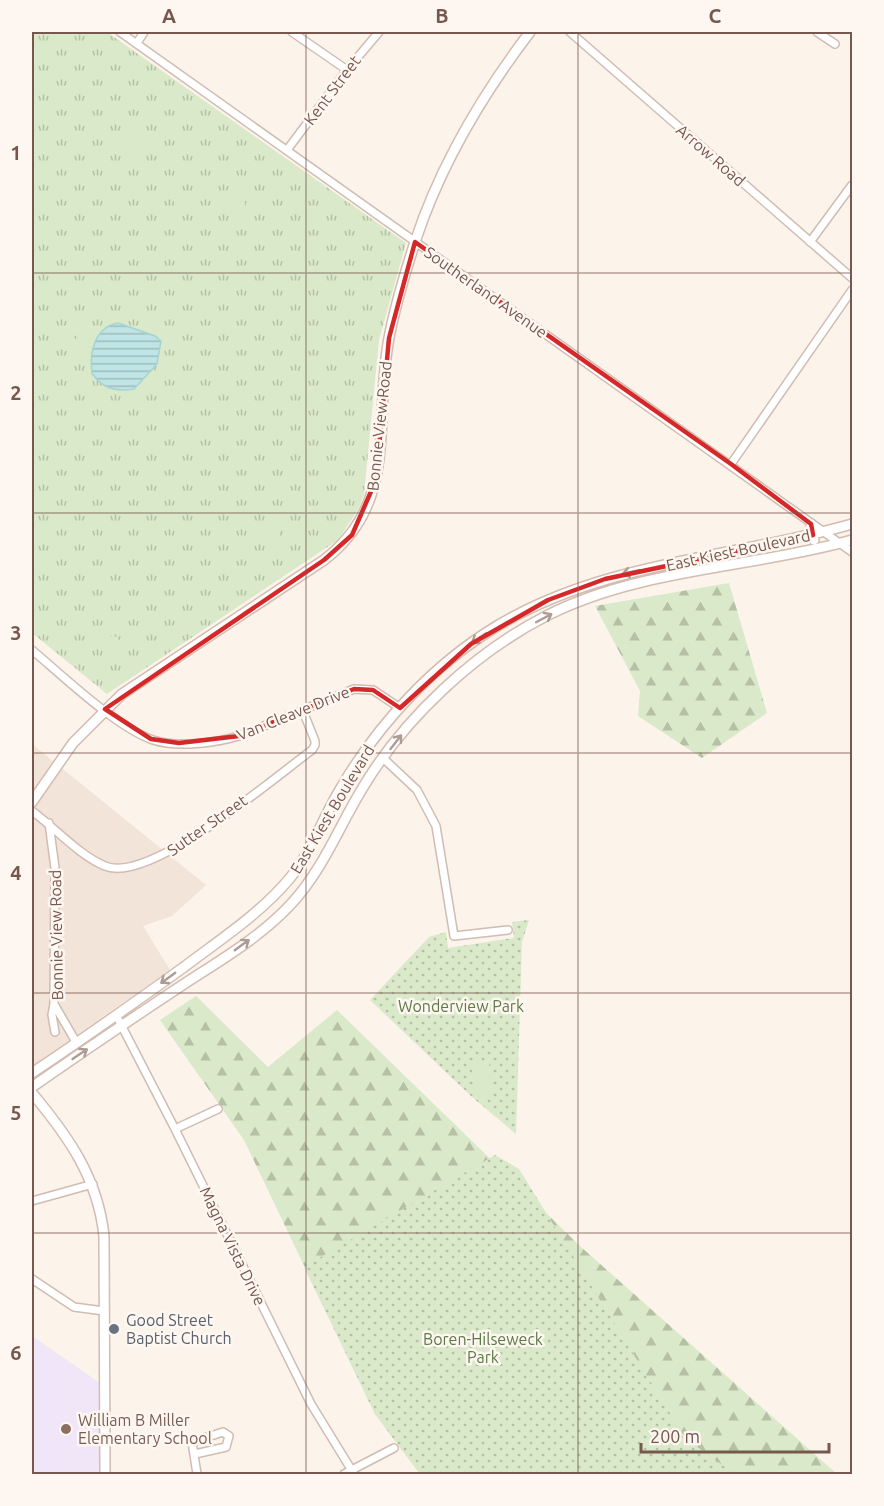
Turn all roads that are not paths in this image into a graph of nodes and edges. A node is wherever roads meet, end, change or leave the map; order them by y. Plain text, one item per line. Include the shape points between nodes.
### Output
1 (120, 32) edge
2 (144, 32) edge
3 (292, 32) edge
4 (379, 32) edge
5 (530, 32) edge
6 (570, 32) edge
7 (817, 32) edge
8 (372, 35) edge
9 (136, 43) junction
10 (835, 44) dead end
11 (347, 70) junction
12 (287, 150) junction
13 (852, 185) edge
14 (415, 242) junction
15 (810, 242) junction
16 (852, 278) edge
17 (852, 290) edge
18 (731, 464) junction
19 (812, 524) joint
20 (852, 524) edge
21 (818, 533) junction
22 (840, 543) junction
23 (851, 543) edge
24 (774, 557) junction
25 (568, 592) junction
26 (573, 603) junction
27 (32, 650) edge
28 (400, 708) junction
29 (105, 709) junction
30 (303, 711) junction
31 (384, 759) junction
32 (32, 802) edge
33 (32, 811) edge
34 (49, 823) junction
35 (508, 930) dead end
36 (54, 1004) junction
37 (116, 1015) junction
38 (122, 1026) junction
39 (55, 1032) dead end
40 (76, 1042) junction
41 (32, 1073) edge
42 (32, 1087) edge
43 (32, 1093) edge
44 (218, 1109) dead end
45 (175, 1129) junction
46 (93, 1184) junction
47 (32, 1202) edge
48 (32, 1279) edge
49 (104, 1311) junction
50 (394, 1448) dead end
51 (195, 1454) junction
52 (105, 1474) edge
53 (197, 1474) edge
54 (350, 1474) edge

1 - 9 street, Southerland Avenue
2 - 9 street
3 - 11 street
4 - 8 street, Kent Street
5 - 14 main road, Bonnie View Road via 451,155
6 - 15 street, Arrow Road
7 - 10 street
8 - 11 street, Kent Street
9 - 12 street, Southerland Avenue
11 - 12 street, Kent Street
12 - 14 street, Southerland Avenue
13 - 15 street
14 - 18 street, Southerland Avenue
14 - 29 main road, Bonnie View Road via 388,338 376,480 366,511 352,535 324,560 145,677
15 - 16 street, Arrow Road
17 - 18 street
18 - 19 street, Southerland Avenue
19 - 21 main road
20 - 21 main road, East Kiest Boulevard
21 - 22 street
21 - 24 main road via 813,543 786,549
21 -> 25 main road, East Kiest Boulevard via 604,579
22 - 23 main road, East Kiest Boulevard
22 - 24 main road, East Kiest Boulevard
24 - 26 main road, East Kiest Boulevard via 648,581
25 - 26 main road
25 -> 28 main road, East Kiest Boulevard via 523,612 471,644
31 -> 26 main road, East Kiest Boulevard via 409,726 459,674 515,633
27 - 29 street, Van Cleave Drive
28 - 30 street, Van Cleave Drive via 381,694 362,688
28 -> 37 main road, East Kiest Boulevard via 362,755 307,853 277,893 257,912
29 - 30 street, Van Cleave Drive via 151,739 179,743 228,739
29 - 32 main road, Bonnie View Road via 73,743
30 - 34 street, Sutter Street via 315,741 312,750 166,854 136,866 115,869 95,860
31 - 35 street via 417,790 436,826 454,936
38 -> 31 main road, East Kiest Boulevard via 236,950 291,905 324,860 363,787
33 - 34 street, Sutter Street
34 - 36 street, Bonnie View Road via 55,868
36 - 39 street
36 - 40 street, Bonnie View Road
37 - 38 street, Magna Vista Drive
37 - 40 main road, East Kiest Boulevard
42 -> 38 main road, East Kiest Boulevard
38 - 45 street, Magna Vista Drive
40 - 41 main road, East Kiest Boulevard
43 - 46 main road via 69,1138
44 - 45 street
45 - 54 street, Magna Vista Drive via 311,1404
46 - 47 street
46 - 49 main road via 104,1236
48 - 49 street via 74,1307
49 - 52 main road
50 - 54 street
51 - 51 street via 226,1447 229,1436 224,1432 194,1440
51 - 53 street

